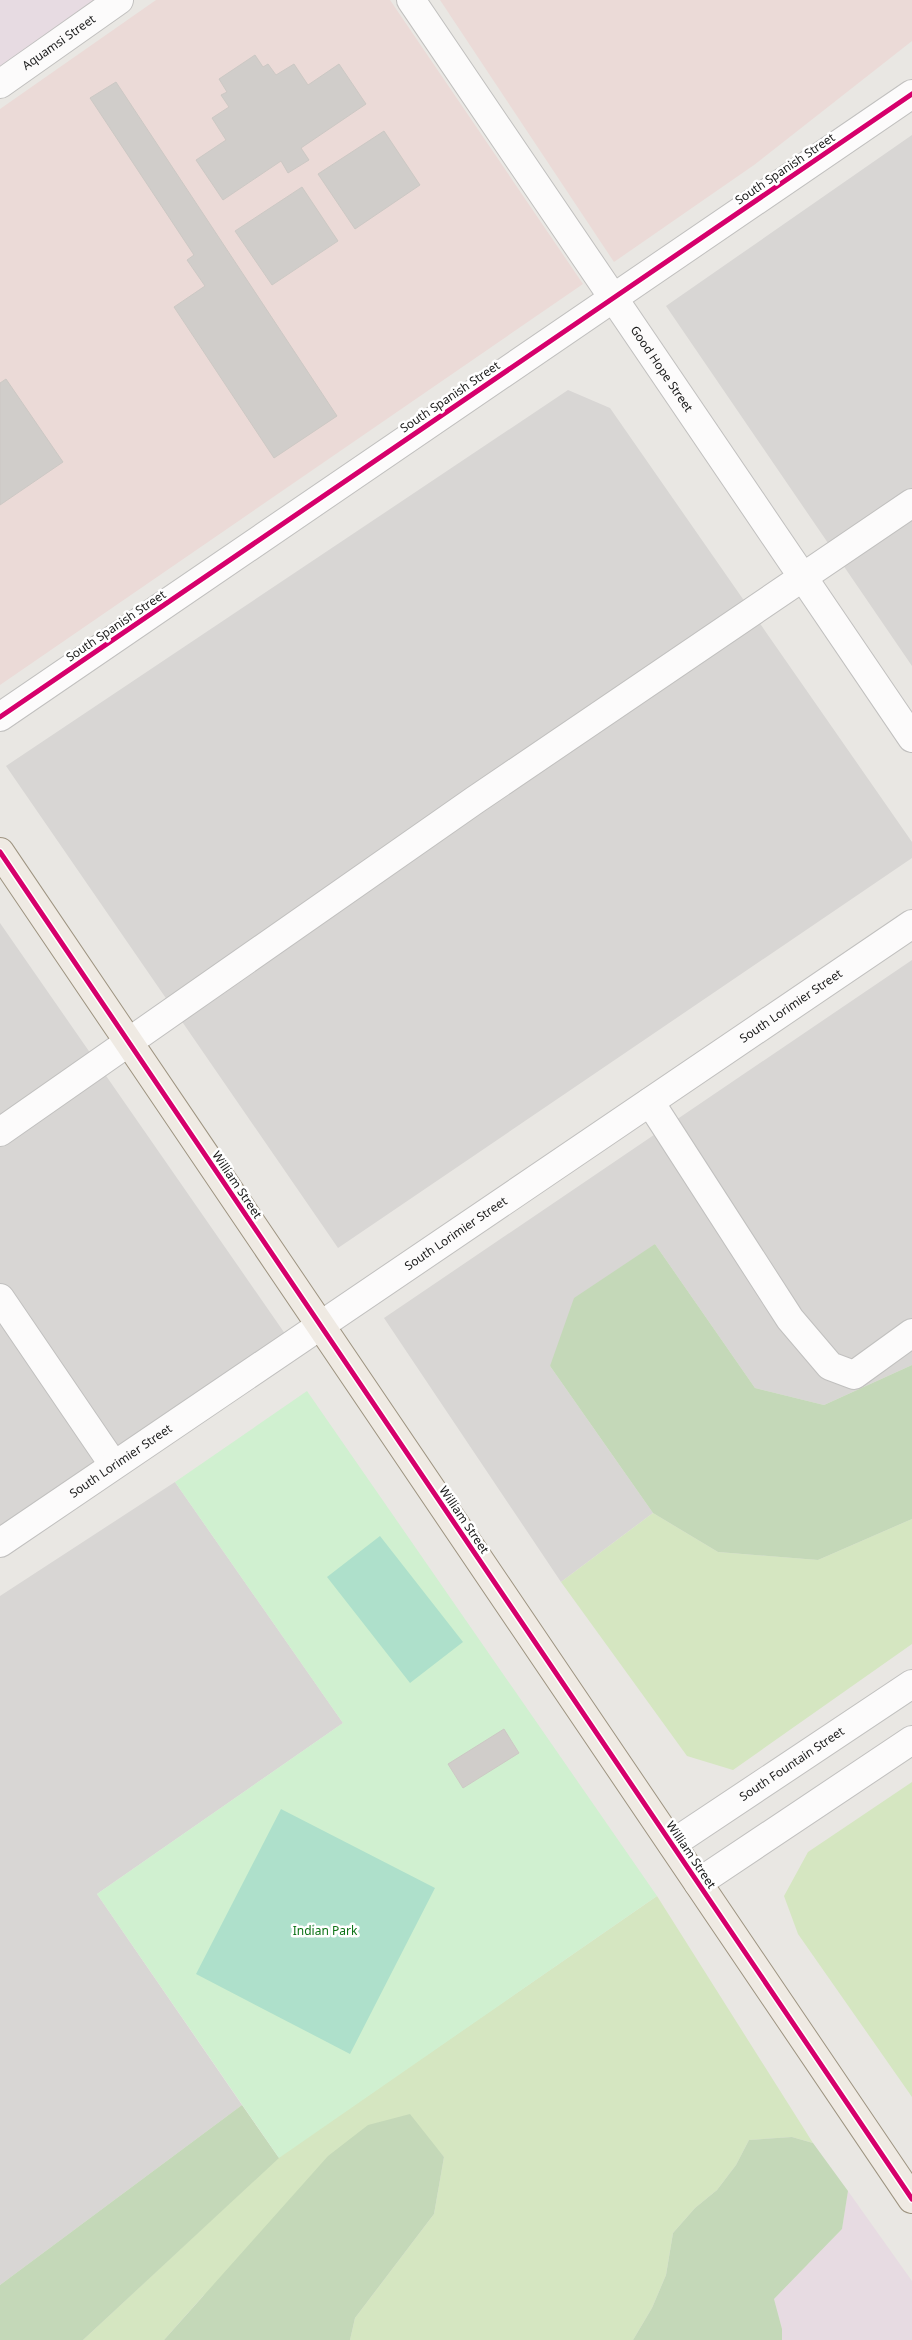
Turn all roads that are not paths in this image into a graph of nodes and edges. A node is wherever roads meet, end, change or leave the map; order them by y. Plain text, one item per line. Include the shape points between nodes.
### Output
1 (118, 0) edge
2 (411, 0) edge
3 (0, 84) edge
4 (912, 94) edge
5 (614, 299) junction
6 (912, 503) edge
7 (802, 576) junction
8 (0, 717) edge
9 (912, 738) edge
10 (0, 852) edge
11 (912, 924) edge
12 (129, 1043) junction
13 (650, 1102) junction
14 (0, 1132) edge
15 (0, 1298) edge
16 (320, 1325) junction
17 (912, 1333) edge
18 (113, 1464) junction
19 (0, 1543) edge
20 (912, 1684) edge
21 (912, 1740) edge
22 (672, 1844) junction
23 (698, 1883) junction
24 (912, 2199) edge

1 - 3 street, Aquamsi Street
2 - 5 street, Good Hope Street
4 - 5 street, South Spanish Street
5 - 7 street, Good Hope Street
5 - 8 street, South Spanish Street
6 - 7 street
7 - 9 street, Good Hope Street
7 - 12 street via 466,806
10 - 12 main road, William Street
11 - 13 street, South Lorimier Street
12 - 14 street
12 - 16 main road, William Street
13 - 16 street, South Lorimier Street
13 - 17 street via 790,1319 830,1366 854,1375
15 - 18 street
16 - 18 street, South Lorimier Street
16 - 22 main road, William Street
18 - 19 street, South Lorimier Street
20 - 22 street, South Fountain Street
21 - 23 street
22 - 23 main road, William Street
23 - 24 main road, William Street

